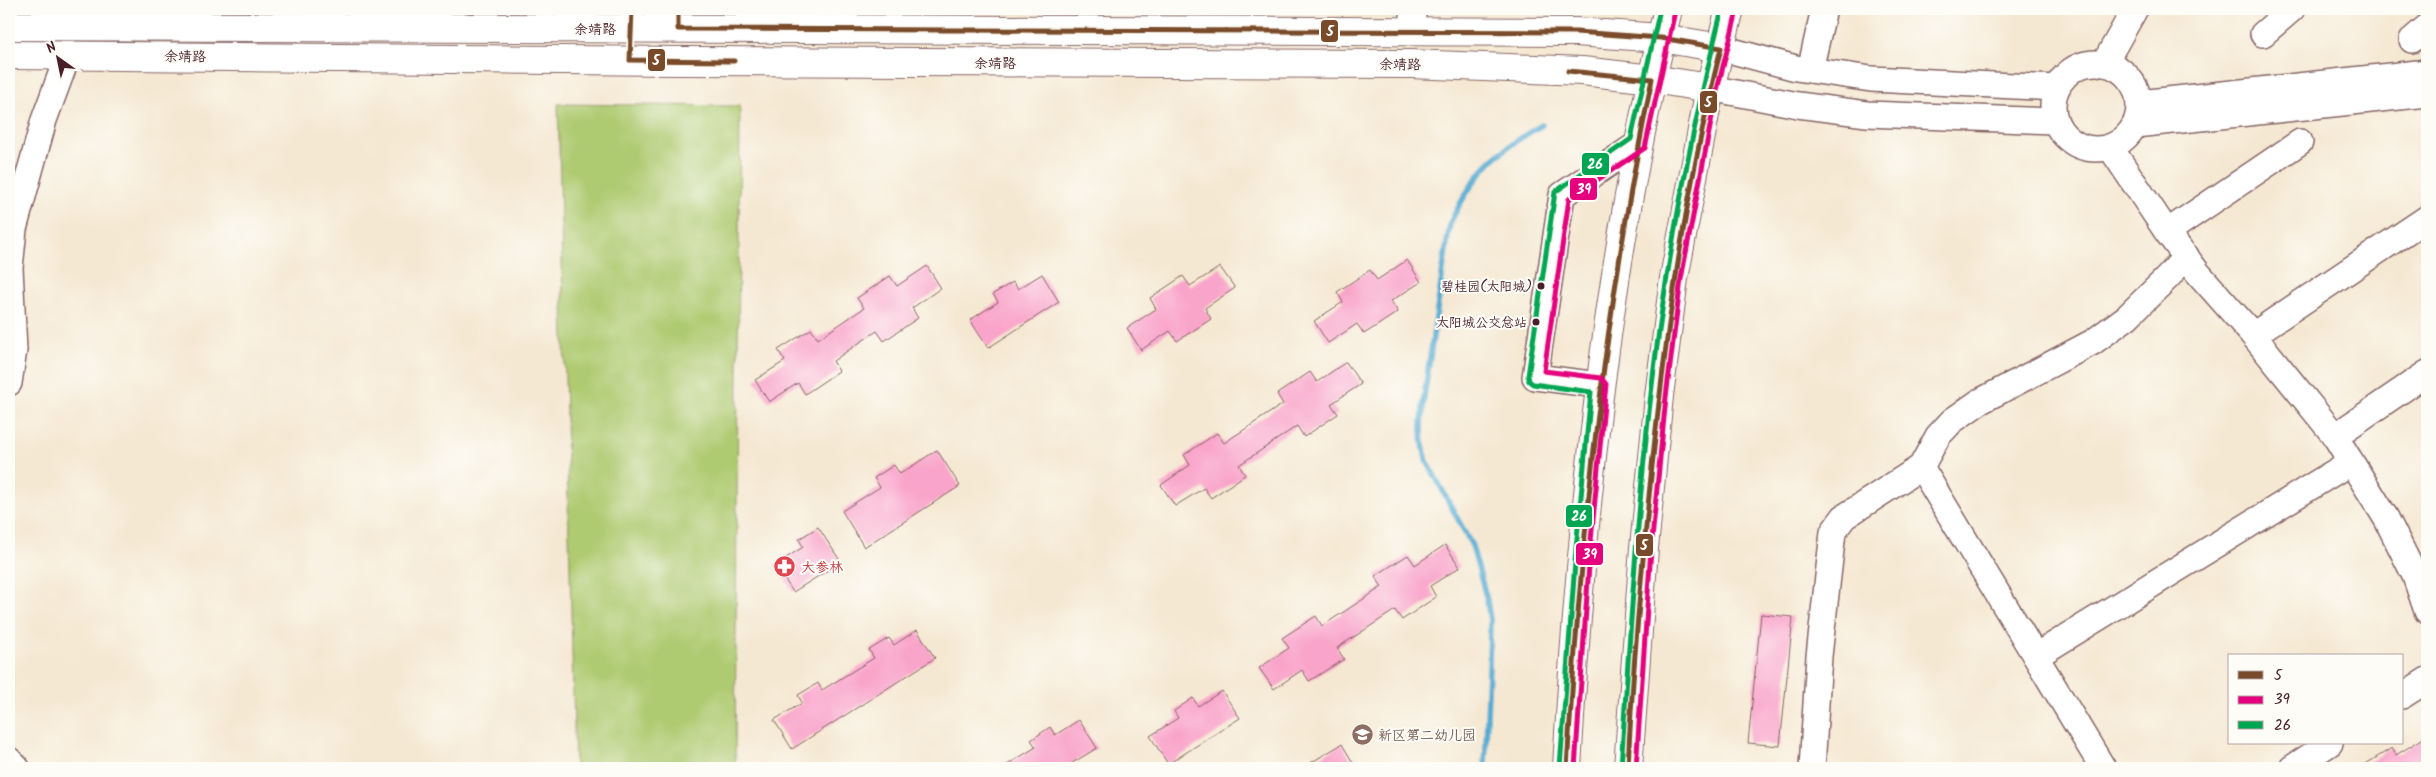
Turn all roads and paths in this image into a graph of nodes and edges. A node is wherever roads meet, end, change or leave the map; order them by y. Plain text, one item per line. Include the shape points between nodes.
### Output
1 (1668, 9) edge
2 (1730, 9) edge
3 (1824, 9) edge
4 (2136, 9) edge
5 (2292, 9) edge
6 (199, 18) edge
7 (632, 19) edge
8 (678, 19) edge
9 (1413, 20) edge
10 (9, 26) edge
11 (2263, 34) dead end
12 (1660, 38) junction
13 (1721, 48) junction
14 (9, 55) edge
15 (68, 55) junction
16 (630, 60) junction
17 (679, 61) junction
18 (2104, 64) junction
19 (1810, 70) junction
20 (2427, 72) edge
21 (1652, 78) junction
22 (1710, 88) junction
23 (2057, 88) junction
24 (2427, 94) edge
25 (2137, 114) junction
26 (2055, 121) junction
27 (2300, 142) dead end
28 (1638, 144) junction
29 (2110, 147) junction
30 (2427, 218) edge
31 (2167, 232) junction
32 (2186, 256) junction
33 (2253, 335) junction
34 (2427, 373) edge
35 (9, 383) edge
36 (1599, 385) junction
37 (2336, 436) junction
38 (2351, 462) junction
39 (1921, 467) junction
40 (2427, 611) edge
41 (2036, 656) junction
42 (2427, 680) edge
43 (2404, 695) edge
44 (2328, 744) edge
45 (9, 760) edge
46 (17, 768) edge
47 (1567, 768) edge
48 (1628, 768) edge
49 (1812, 768) edge
50 (2103, 768) edge
51 (2292, 768) edge

1 - 12 main road
2 - 13 main road
3 - 19 street
4 - 18 street
5 - 11 street
6 - 7 main road, 余靖路
6 - 10 main road, 余靖路
7 - 8 main road, 余靖路
7 - 16 main road
8 - 9 main road, 余靖路
8 - 17 street
9 - 12 main road, 余靖路
12 - 13 main road, 余靖路
12 - 21 main road
13 - 19 street
13 - 22 main road
14 - 15 main road, 余靖路
15 - 16 main road, 余靖路
15 - 35 street via 44,120 14,229 10,268 14,350
16 - 17 main road, 余靖路
17 - 21 main road, 余靖路 via 1411,64 1582,71
18 - 23 street via 2082,65 2063,78
18 - 25 street via 2115,67 2132,82
19 - 23 street via 1871,79
20 - 25 street
21 - 22 main road, 余靖路
21 - 28 main road
22 - 26 street via 1867,114
22 - 48 main road via 1674,278 1658,396
23 - 26 street via 2053,110
24 - 25 street
25 - 29 street via 2129,134
26 - 29 street via 2077,146 2088,149
27 - 31 street
28 - 36 main road
28 - 36 street via 1562,195 1535,377
29 - 31 street
30 - 33 street
31 - 32 street
32 - 33 street
32 - 39 street via 2127,317 2100,337 1979,402 1952,422 1938,436
33 - 37 street
34 - 37 street
36 - 47 main road
37 - 38 street
38 - 40 street via 2386,518 2415,576
38 - 41 street
39 - 41 street
39 - 49 street via 1844,517 1833,532 1819,656
41 - 50 street
42 - 43 street
44 - 51 street
45 - 46 street

